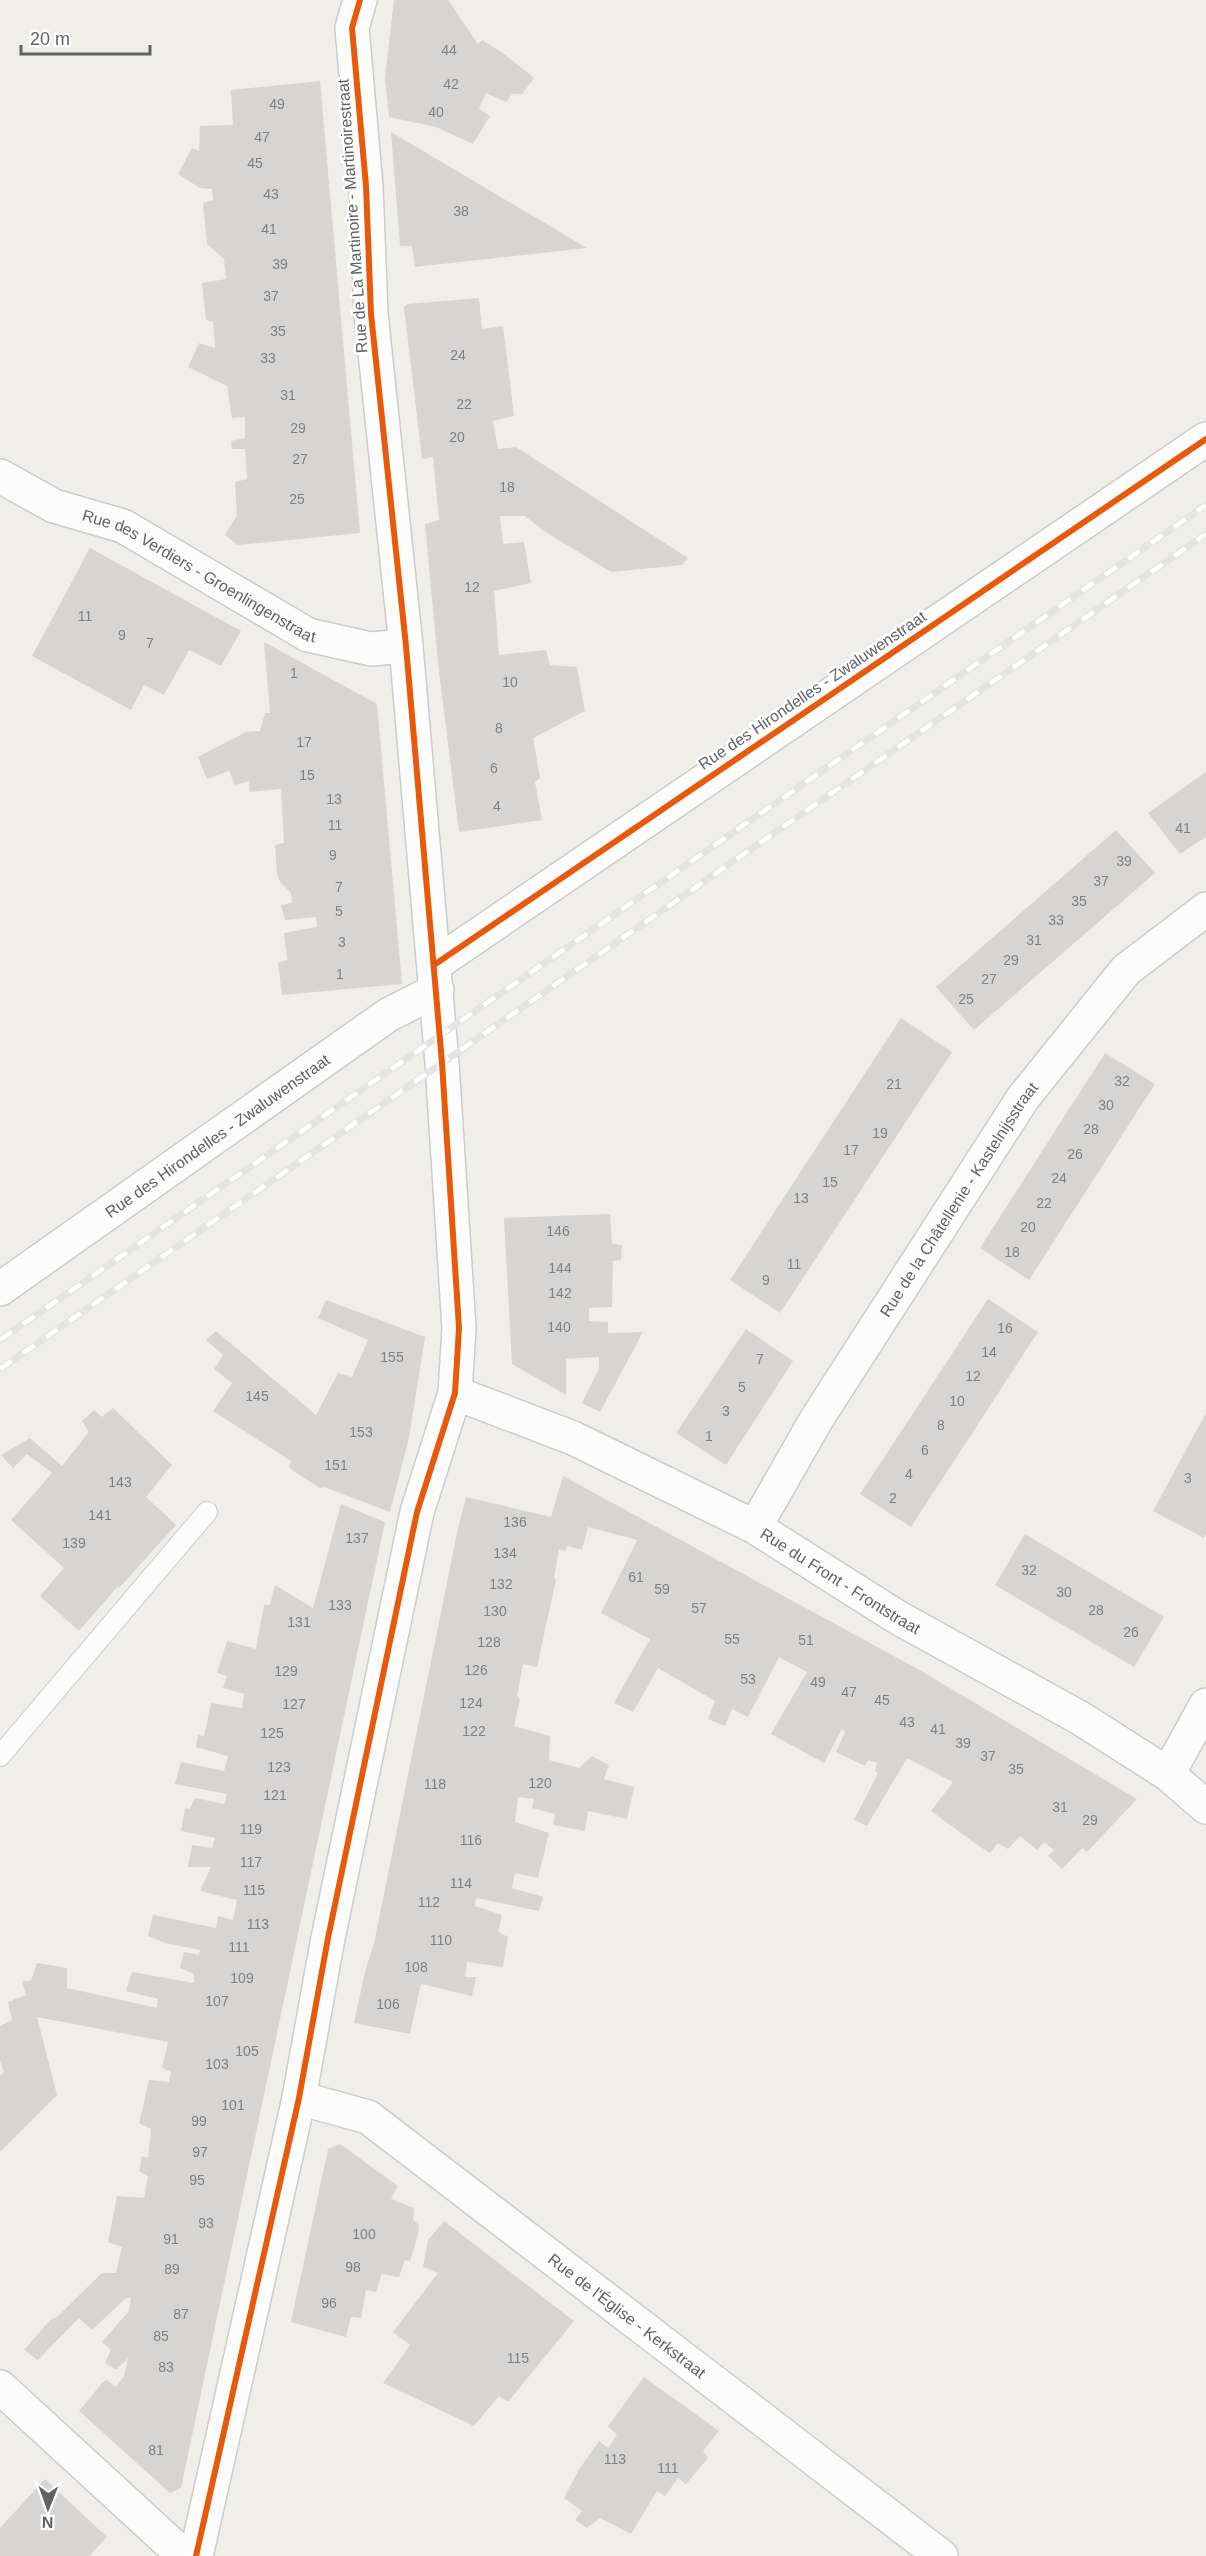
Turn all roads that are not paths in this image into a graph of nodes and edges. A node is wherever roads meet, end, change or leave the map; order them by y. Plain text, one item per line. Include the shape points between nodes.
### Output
1 (360, 0) edge
2 (1206, 439) edge
3 (0, 476) edge
4 (406, 646) junction
5 (1206, 909) edge
6 (435, 977) junction
7 (0, 1289) edge
8 (455, 1393) junction
9 (207, 1512) dead end
10 (755, 1527) junction
11 (1206, 1705) edge
12 (0, 1756) edge
13 (1168, 1774) junction
14 (1206, 1806) edge
15 (299, 2098) junction
16 (0, 2387) edge
17 (184, 2556) edge
18 (196, 2556) edge
19 (941, 2556) edge

1 - 4 street, Rue de La Martinoire - Martinoirestraat via 352,28 366,186 371,314
2 - 6 street, Rue des Hirondelles - Zwaluwenstraat
3 - 4 street, Rue des Verdiers - Groenlingenstraat via 54,506 123,526 308,635 371,649
4 - 6 street, Rue de La Martinoire - Martinoirestraat
5 - 10 street, Rue de la Châtellenie - Kastelnijsstraat via 1126,970 1023,1098 816,1420
6 - 7 street, Rue des Hirondelles - Zwaluwenstraat
6 - 8 street, Rue de La Martinoire - Martinoirestraat via 459,1328
8 - 10 street, Rue du Front - Frontstraat via 573,1438
8 - 15 street, Rue de La Martinoire - Martinoirestraat via 417,1512 328,1938
9 - 12 lane
10 - 13 street, Rue du Front - Frontstraat via 897,1617 1080,1718
11 - 13 street
13 - 14 street, Rue du Front - Frontstraat
15 - 18 street, Rue de La Martinoire - Martinoirestraat
15 - 19 street, Rue de l'Église - Kerkstraat via 368,2117
16 - 17 street

